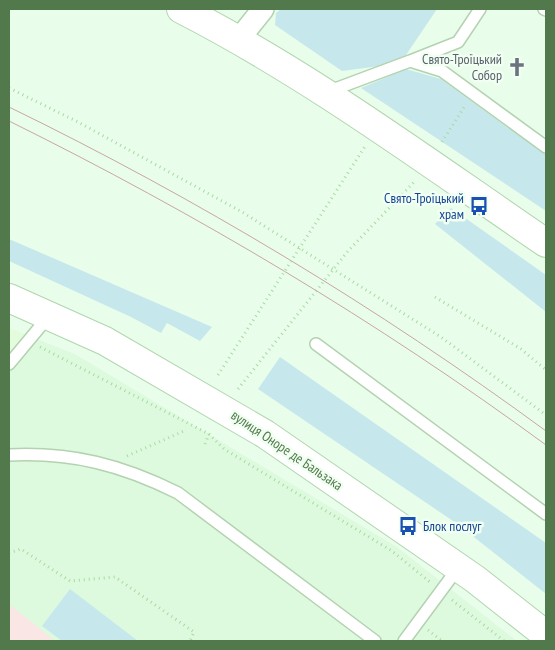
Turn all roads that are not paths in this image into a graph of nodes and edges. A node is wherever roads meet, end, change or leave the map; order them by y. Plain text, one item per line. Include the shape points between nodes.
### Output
1 (181, 9) edge
2 (263, 9) edge
3 (480, 9) edge
4 (239, 38) junction
5 (410, 61) junction
6 (325, 93) junction
7 (546, 147) edge
8 (546, 243) edge
9 (9, 298) edge
10 (49, 316) junction
11 (316, 344) dead end
12 (9, 364) edge
13 (9, 455) edge
14 (546, 514) edge
15 (458, 568) junction
16 (546, 635) edge
17 (374, 641) edge
18 (404, 641) edge

1 - 4 street
2 - 4 street
3 - 5 lane via 458,42
4 - 6 street
5 - 6 lane
5 - 7 lane via 442,71
6 - 8 street
9 - 10 street, вулиця Оноре де Бальзака
10 - 12 lane
10 - 15 street, вулиця Оноре де Бальзака via 105,341 240,418
11 - 14 lane
13 - 17 lane via 76,457 149,479 178,493
15 - 16 street, вулиця Оноре де Бальзака
15 - 18 lane

